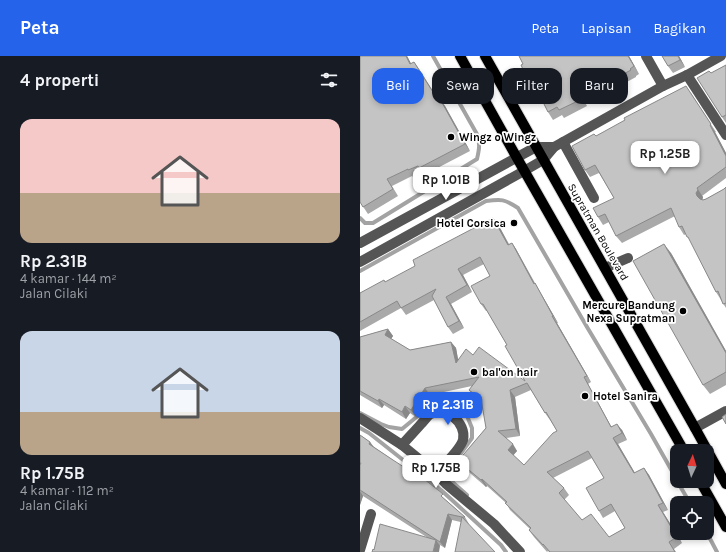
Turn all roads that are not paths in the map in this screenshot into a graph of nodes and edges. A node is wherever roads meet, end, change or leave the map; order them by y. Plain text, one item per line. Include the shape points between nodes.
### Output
1 (460, 56) edge
2 (485, 56) edge
3 (646, 56) edge
4 (722, 56) edge
5 (687, 75) junction
6 (663, 86) junction
7 (724, 132) edge
8 (559, 145) junction
9 (536, 147) junction
10 (517, 158) junction
11 (543, 160) junction
12 (524, 171) junction
13 (594, 198) dead end
14 (360, 243) edge
15 (628, 258) dead end
16 (364, 260) edge
17 (605, 268) junction
18 (726, 411) edge
19 (360, 418) edge
20 (695, 428) junction
21 (680, 444) edge
22 (402, 445) junction
23 (436, 473) junction
24 (726, 484) edge
25 (704, 488) edge
26 (371, 514) dead end
27 (726, 527) edge
28 (360, 550) edge
29 (520, 552) edge

1 - 10 main road
2 - 9 main road, Supratman Boulevard
3 - 6 street
4 - 5 street
5 - 6 street
5 - 7 street
6 - 8 street
8 - 9 street
8 - 11 street
8 - 13 street
9 - 10 street
9 - 11 main road, Supratman Boulevard
10 - 12 main road
10 - 14 street
11 - 12 street
11 - 17 main road, Supratman Boulevard
12 - 16 street
12 - 21 main road
14 - 16 street
15 - 17 street
17 - 20 main road, Supratman Boulevard
18 - 20 street
19 - 22 street
20 - 24 main road, Supratman Boulevard
22 - 23 street
22 - 23 street via 435,412 450,414 461,424 463,440 460,447
23 - 29 street via 494,524
25 - 27 main road
26 - 28 street

